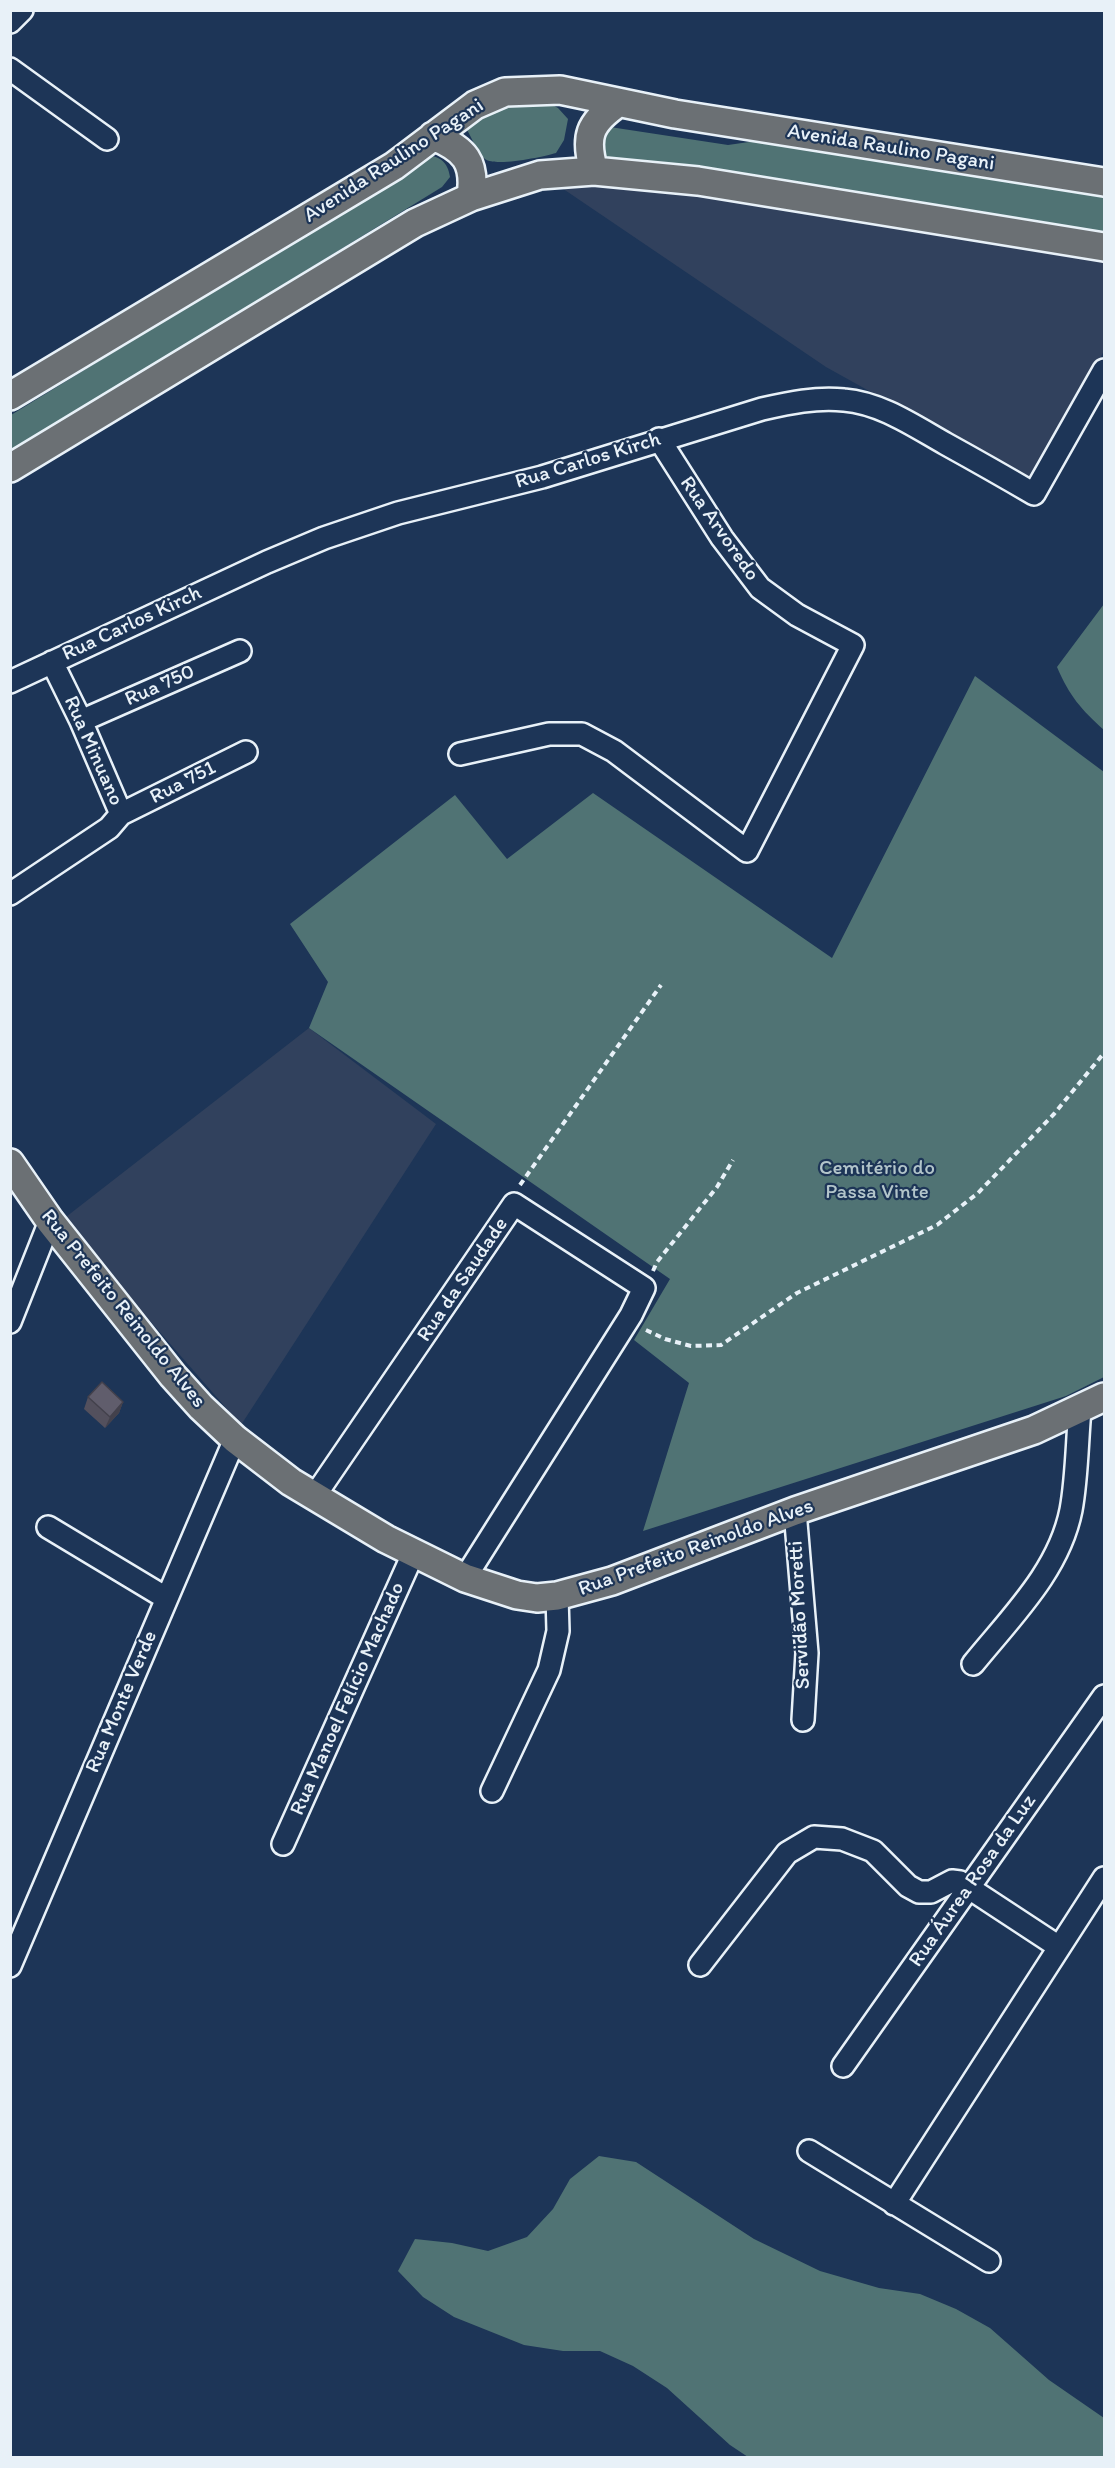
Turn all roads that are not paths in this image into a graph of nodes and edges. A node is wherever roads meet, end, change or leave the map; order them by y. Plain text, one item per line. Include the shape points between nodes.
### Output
1 (22, 10) edge
2 (10, 22) edge
3 (10, 69) edge
4 (618, 103) junction
5 (434, 136) junction
6 (107, 139) dead end
7 (594, 171) junction
8 (1104, 182) edge
9 (471, 197) junction
10 (1104, 247) edge
11 (1104, 370) edge
12 (10, 396) edge
13 (659, 439) junction
14 (10, 468) edge
15 (240, 651) dead end
16 (52, 662) junction
17 (10, 682) edge
18 (81, 721) junction
19 (246, 752) dead end
20 (460, 754) dead end
21 (121, 814) junction
22 (10, 894) edge
23 (10, 1163) edge
24 (50, 1221) junction
25 (10, 1322) edge
26 (1104, 1397) edge
27 (1080, 1409) junction
28 (235, 1439) junction
29 (314, 1497) junction
30 (795, 1511) junction
31 (48, 1527) dead end
32 (413, 1554) junction
33 (465, 1578) junction
34 (558, 1596) junction
35 (166, 1598) junction
36 (973, 1664) dead end
37 (1104, 1696) edge
38 (803, 1720) dead end
39 (492, 1791) dead end
40 (283, 1844) dead end
41 (1104, 1878) edge
42 (969, 1886) junction
43 (1059, 1947) junction
44 (700, 1965) dead end
45 (10, 1966) edge
46 (843, 2066) dead end
47 (809, 2151) dead end
48 (894, 2204) junction
49 (988, 2261) dead end

1 - 2 street
3 - 6 street
4 - 5 main road, Avenida Raulino Pagani via 560,90 505,92 475,105
4 - 7 main road via 601,114 591,131 588,151
4 - 8 main road, Avenida Raulino Pagani
5 - 9 main road via 453,144 467,158 474,177
5 - 12 main road, Avenida Raulino Pagani via 394,166
7 - 9 main road via 540,174
7 - 10 main road via 699,181
9 - 14 main road via 415,223
11 - 13 street, Rua Carlos Kirch via 1034,494 899,417 846,400 819,398 762,409
13 - 16 street, Rua Carlos Kirch via 534,479 398,513 324,538
13 - 20 street, Rua Arvoredo via 722,538 760,588 797,615 853,645 747,851 614,751 582,734 549,734
15 - 18 street, Rua 750
16 - 17 street, Rua Carlos Kirch
16 - 18 street, Rua Minuano
18 - 21 street, Rua Minuano
19 - 21 street, Rua 751
21 - 22 street, Rua Minuano via 109,828
23 - 24 main road, Rua Prefeito Reinoldo Alves
24 - 25 street
24 - 28 main road, Rua Prefeito Reinoldo Alves via 173,1376
26 - 27 main road, Rua Prefeito Reinoldo Alves
27 - 30 main road, Rua Prefeito Reinoldo Alves via 1034,1430
27 - 36 street via 1071,1510 1057,1553 1036,1586
28 - 29 main road, Rua Prefeito Reinoldo Alves
28 - 35 street, Rua Monte Verde
29 - 32 main road, Rua Prefeito Reinoldo Alves
29 - 33 street, Rua da Saudade via 514,1204 644,1288 631,1315
30 - 34 main road, Rua Prefeito Reinoldo Alves via 612,1581
30 - 38 street, Servidão Moretti via 807,1653
31 - 35 street
32 - 33 main road, Rua Prefeito Reinoldo Alves
32 - 40 street, Rua Manoel Felício Machado
33 - 34 main road, Rua Prefeito Reinoldo Alves via 517,1595
34 - 39 street via 558,1631 549,1670
35 - 45 street, Rua Monte Verde
37 - 42 street, Rua Áurea Rosa da Luz
41 - 43 street
42 - 43 street
42 - 44 street via 952,1881 931,1892 919,1893 873,1851 842,1839 814,1837 787,1853
42 - 46 street, Rua Áurea Rosa da Luz
43 - 48 street
47 - 48 street
48 - 49 street

